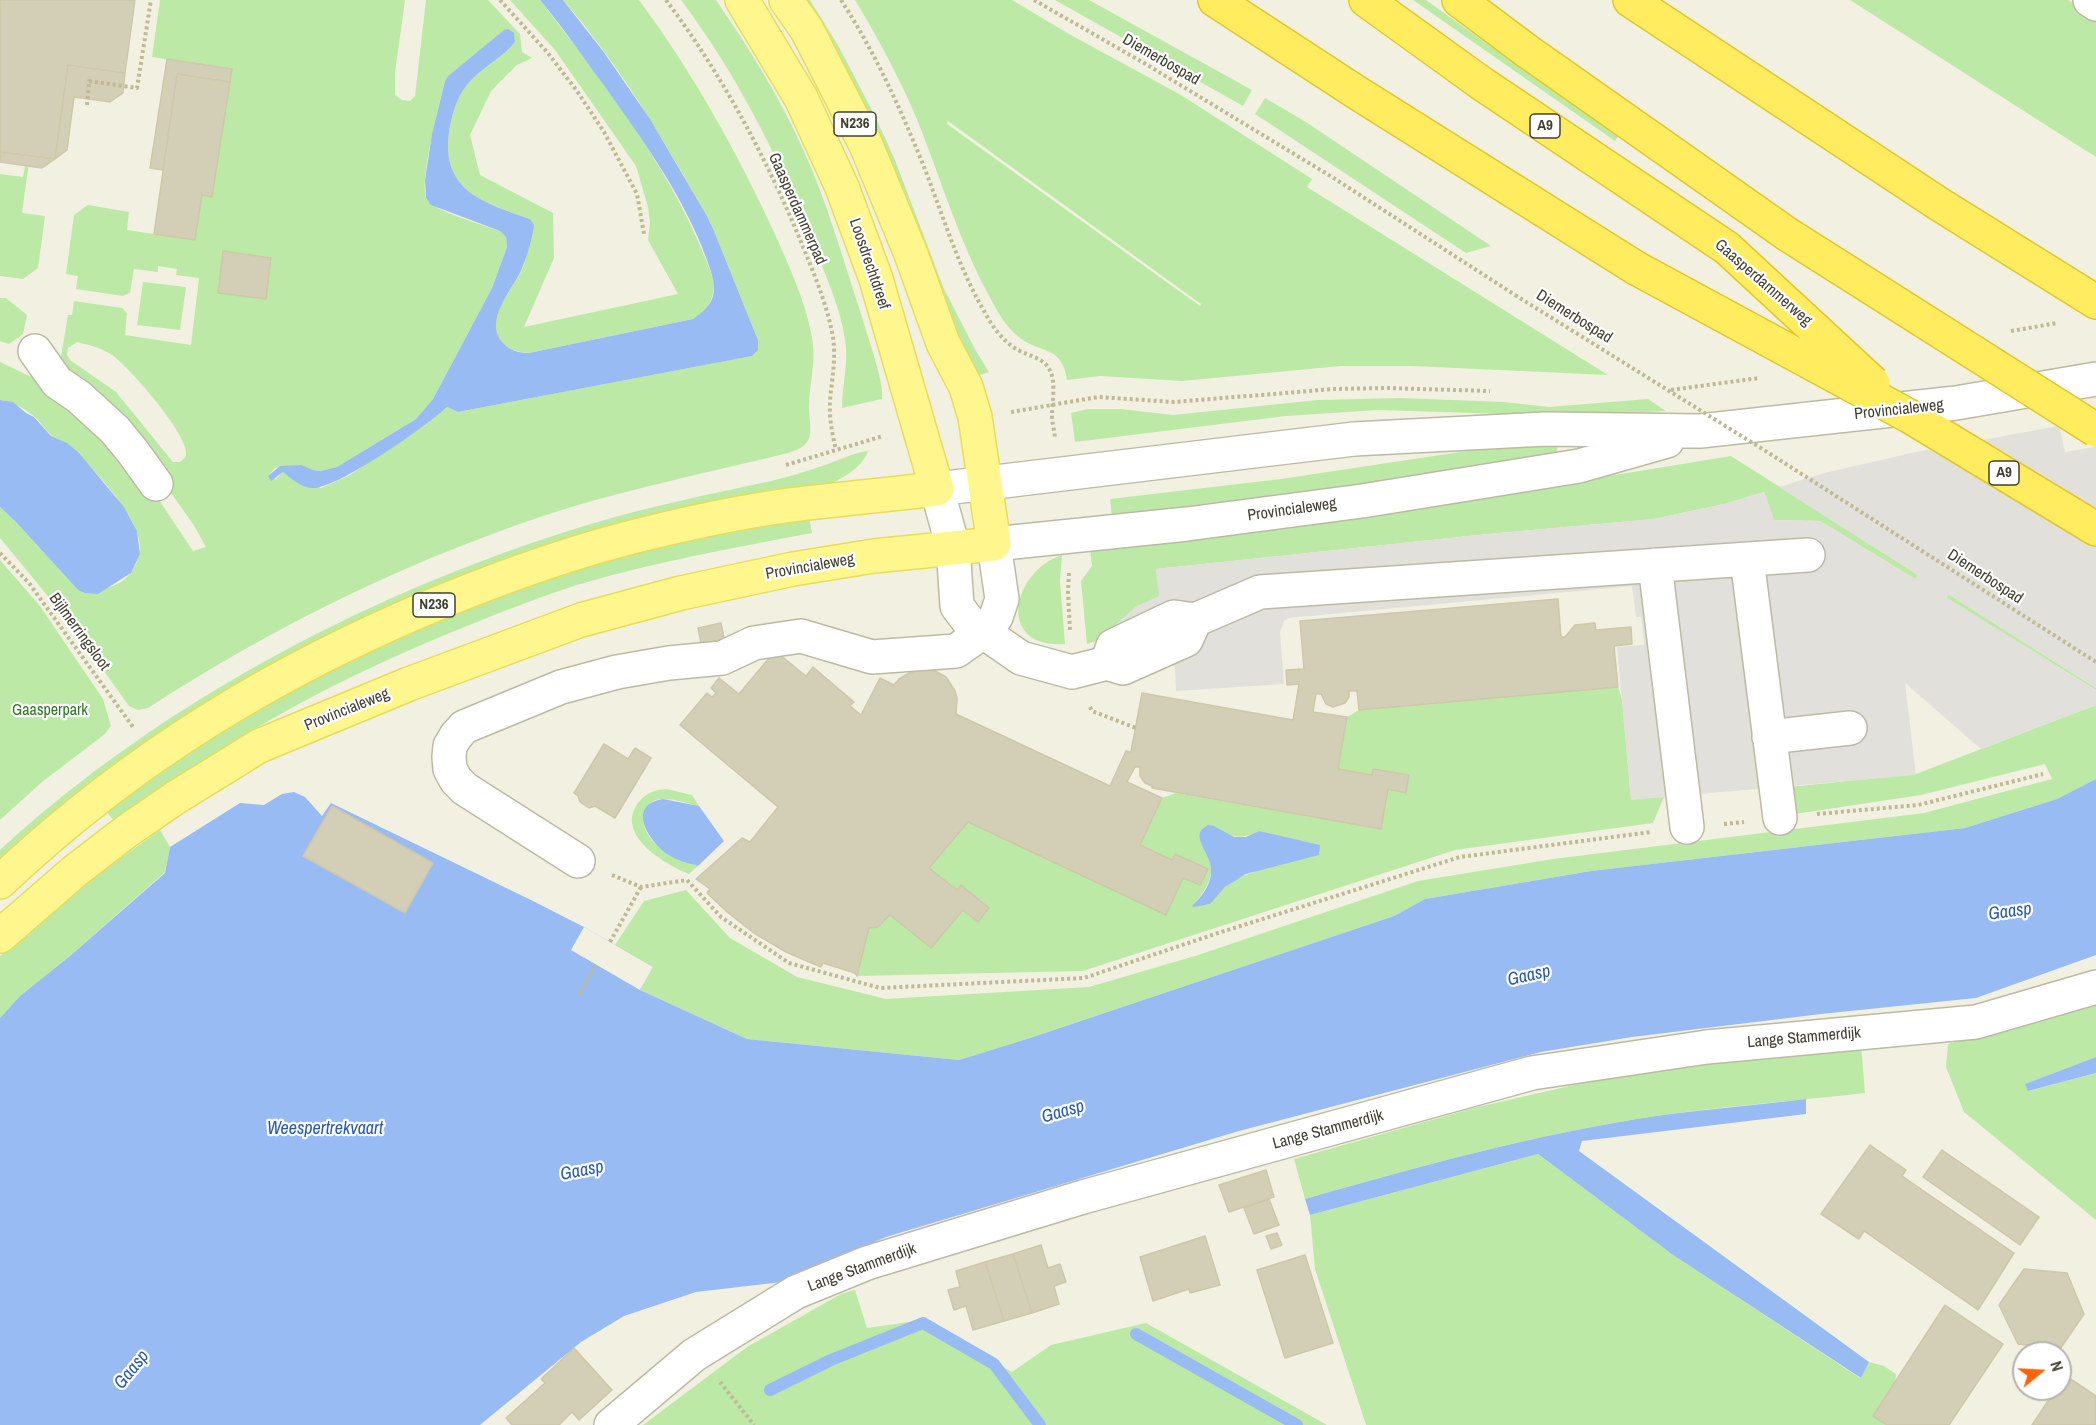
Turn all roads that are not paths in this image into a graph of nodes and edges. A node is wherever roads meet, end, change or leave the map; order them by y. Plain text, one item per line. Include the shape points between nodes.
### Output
1 (742, 0) edge
2 (786, 0) edge
3 (1215, 0) edge
4 (1366, 0) edge
5 (1459, 0) edge
6 (1630, 0) edge
7 (2090, 0) edge
8 (2096, 4) edge
9 (2096, 302) edge
10 (35, 351) dead end
11 (2096, 379) edge
12 (1911, 417) junction
13 (2096, 430) edge
14 (1700, 431) junction
15 (156, 484) dead end
16 (984, 484) junction
17 (937, 489) junction
18 (2096, 529) edge
19 (994, 544) junction
20 (953, 547) junction
21 (1808, 555) dead end
22 (1747, 560) junction
23 (1655, 565) junction
24 (983, 632) junction
25 (1850, 728) dead end
26 (1769, 737) junction
27 (1780, 818) road end
28 (1688, 827) road end
29 (578, 861) road end
30 (0, 882) edge
31 (0, 936) edge
32 (2096, 987) edge
33 (611, 1425) edge

1 - 17 main road, Loosdrechtdreef / N236 via 801,98 842,187 876,279
2 - 16 main road, N236 via 807,30 866,145 943,343 966,387 975,417
3 - 12 highway, A9, bridge via 1636,268
4 - 12 highway, Gaasperdammerweg / A9, bridge via 1481,83 1727,248
5 - 13 highway, bridge via 1787,234
6 - 9 highway via 1939,204
7 - 8 street
10 - 15 street via 57,382 115,430
11 - 14 street, Provincialeweg via 1956,403
12 - 18 highway, Gaasperdammerweg / A9
14 - 16 street, Provincialeweg via 1545,429 1354,439
14 - 19 street, Provincialeweg via 1579,466 1362,501
16 - 17 street, Provincialeweg / N236
16 - 19 main road, N236
17 - 20 street, Loosdrechtdreef / N236
17 - 30 main road, Provincialeweg / N236 via 805,503 645,534 495,580 397,620 300,667 178,740 71,818
19 - 20 main road, Provincialeweg
19 - 24 street via 1002,599 996,617
20 - 24 street, Loosdrechtdreef via 957,606
20 - 31 main road, Provincialeweg via 805,567 681,593 581,620 259,746 127,831
21 - 22 street
22 - 23 street
22 - 26 street
23 - 24 street, Loosdrechtdreef via 1260,592 1195,620 1186,640 1123,668 1107,663 1072,672 1021,658
23 - 28 street
24 - 29 street via 956,651 872,657 801,636 754,643 722,658 617,672 561,687 464,727 450,746 450,769 456,780
25 - 26 street
26 - 27 street
32 - 33 street, Lange Stammerdijk via 1976,1022 1707,1047 1532,1073 1083,1197 867,1263 796,1292 698,1353

